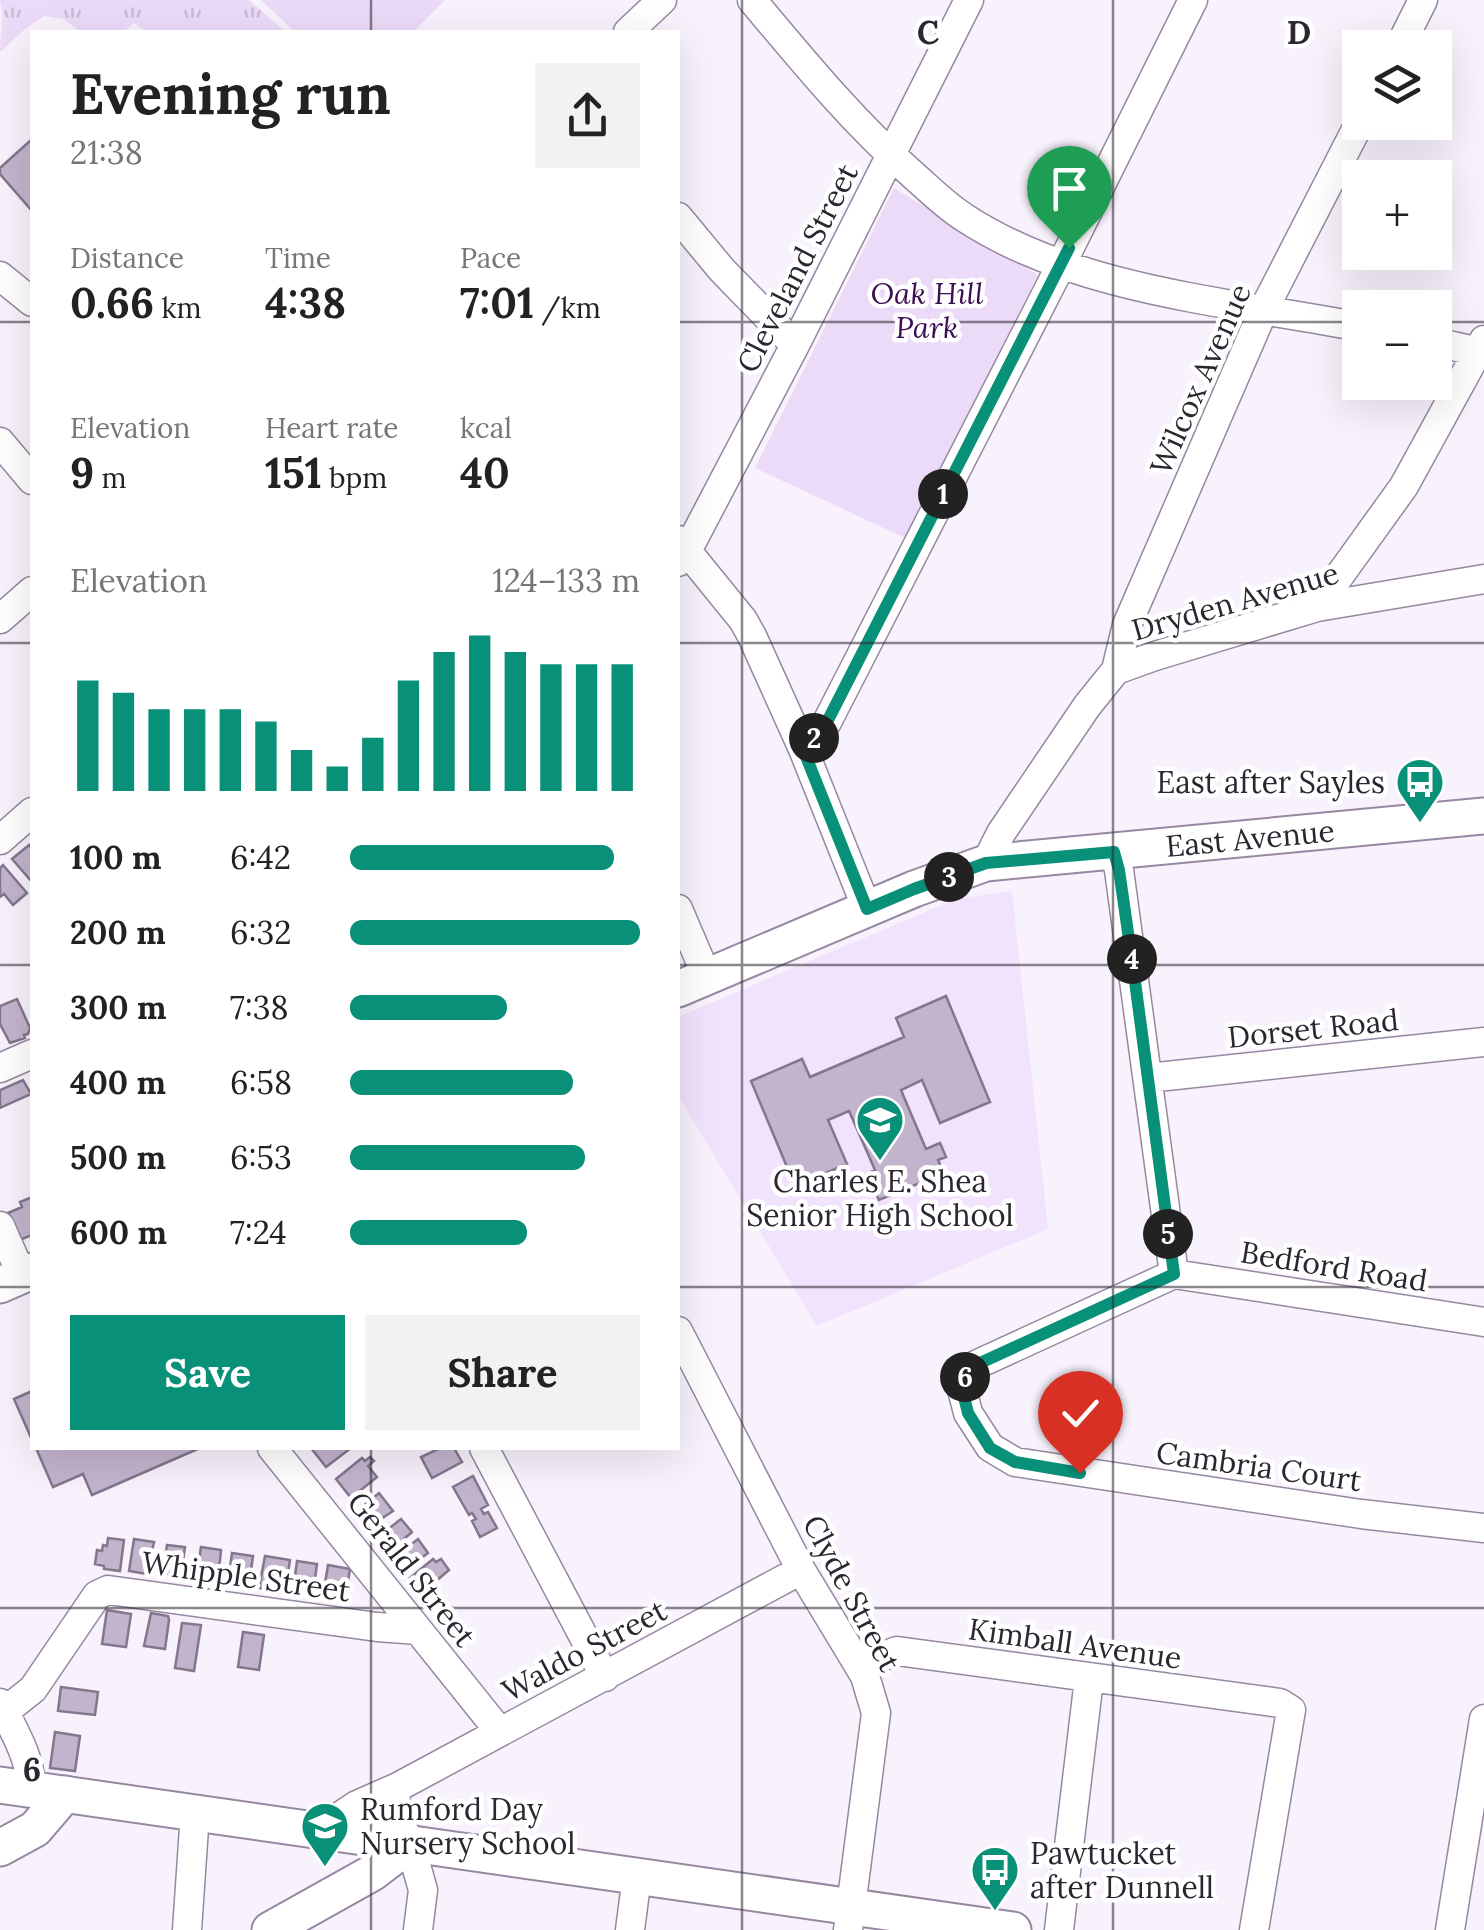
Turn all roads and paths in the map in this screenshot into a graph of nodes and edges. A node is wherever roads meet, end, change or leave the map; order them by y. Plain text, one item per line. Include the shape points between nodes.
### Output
1 (662, 0) edge
2 (752, 0) edge
3 (968, 0) edge
4 (1193, 0) edge
5 (1423, 0) edge
6 (630, 30) edge
7 (1408, 30) edge
8 (1351, 140) edge
9 (891, 156) junction
10 (680, 219) edge
11 (1061, 265) junction
12 (1264, 309) junction
13 (1342, 324) edge
14 (1452, 344) edge
15 (795, 346) junction
16 (1482, 348) edge
17 (0, 442) edge
18 (30, 478) edge
19 (681, 551) edge
20 (1484, 578) edge
21 (30, 592) edge
22 (1317, 608) junction
23 (0, 619) edge
24 (1116, 670) junction
25 (803, 749) junction
26 (30, 814) edge
27 (1484, 816) edge
28 (0, 840) edge
29 (1114, 852) junction
30 (986, 863) junction
31 (867, 909) junction
32 (680, 920) edge
33 (692, 983) edge
34 (1484, 1042) edge
35 (30, 1055) edge
36 (0, 1068) edge
37 (1148, 1078) junction
38 (0, 1226) edge
39 (1174, 1274) junction
40 (18, 1277) edge
41 (1484, 1322) edge
42 (680, 1335) edge
43 (274, 1450) edge
44 (485, 1450) edge
45 (1484, 1528) edge
46 (800, 1570) junction
47 (418, 1630) junction
48 (858, 1665) junction
49 (605, 1677) junction
50 (1090, 1679) junction
51 (2, 1708) edge
52 (1484, 1720) edge
53 (500, 1732) junction
54 (398, 1787) junction
55 (32, 1789) edge
56 (196, 1813) junction
57 (318, 1831) junction
58 (410, 1844) junction
59 (0, 1848) edge
60 (637, 1876) junction
61 (849, 1918) edge
62 (187, 1930) edge
63 (270, 1930) edge
64 (418, 1930) edge
65 (630, 1930) edge
66 (1013, 1930) edge
67 (1059, 1930) edge
68 (1254, 1930) edge
69 (1450, 1930) edge

1 - 6 street
2 - 9 street
3 - 9 street, Cleveland Street
4 - 11 street
5 - 7 street
8 - 12 street, Wilcox Avenue
9 - 11 street via 964,218
9 - 15 street, Cleveland Street
10 - 15 street
11 - 12 street
11 - 25 street via 827,722
12 - 13 street
12 - 24 street, Wilcox Avenue via 1127,626
14 - 16 street
15 - 19 street, Cleveland Street
16 - 22 street via 1404,486
17 - 18 street
19 - 25 street via 743,620
20 - 22 street, Dryden Avenue
21 - 23 street
22 - 24 street, Dryden Avenue
24 - 30 street, Dryden Avenue
25 - 31 street
26 - 28 street
27 - 29 main road, East Avenue
29 - 30 main road, East Avenue
29 - 37 street
30 - 31 main road, East Avenue
31 - 33 main road, East Avenue
32 - 33 street
34 - 37 street, Dorset Road
35 - 36 street
37 - 39 street
38 - 40 street
39 - 41 street, Bedford Road
39 - 45 street, Cambria Court via 967,1369 962,1389 968,1413 990,1448 1015,1462 1080,1473
42 - 46 street, Clyde Street
43 - 47 street, Gerald Street
44 - 49 street
46 - 48 street, Clyde Street
46 - 49 street, Waldo Street
47 - 51 street, Whipple Street via 108,1590 97,1595 33,1689
47 - 53 street, Gerald Street
48 - 50 street, Kimball Avenue via 897,1651
48 - 61 street, Clyde Street via 876,1714
49 - 53 street, Waldo Street
50 - 67 street
50 - 68 street, Kimball Avenue via 1280,1703 1291,1710
51 - 55 street
52 - 69 street
53 - 54 street, Waldo Street
54 - 57 street, Waldo Street
54 - 58 street via 393,1807
55 - 56 main road
55 - 59 main road via 35,1829
56 - 57 main road
56 - 62 street
57 - 58 main road
58 - 60 main road
58 - 63 main road
58 - 64 street via 423,1890
60 - 61 main road
60 - 65 street
61 - 66 main road

